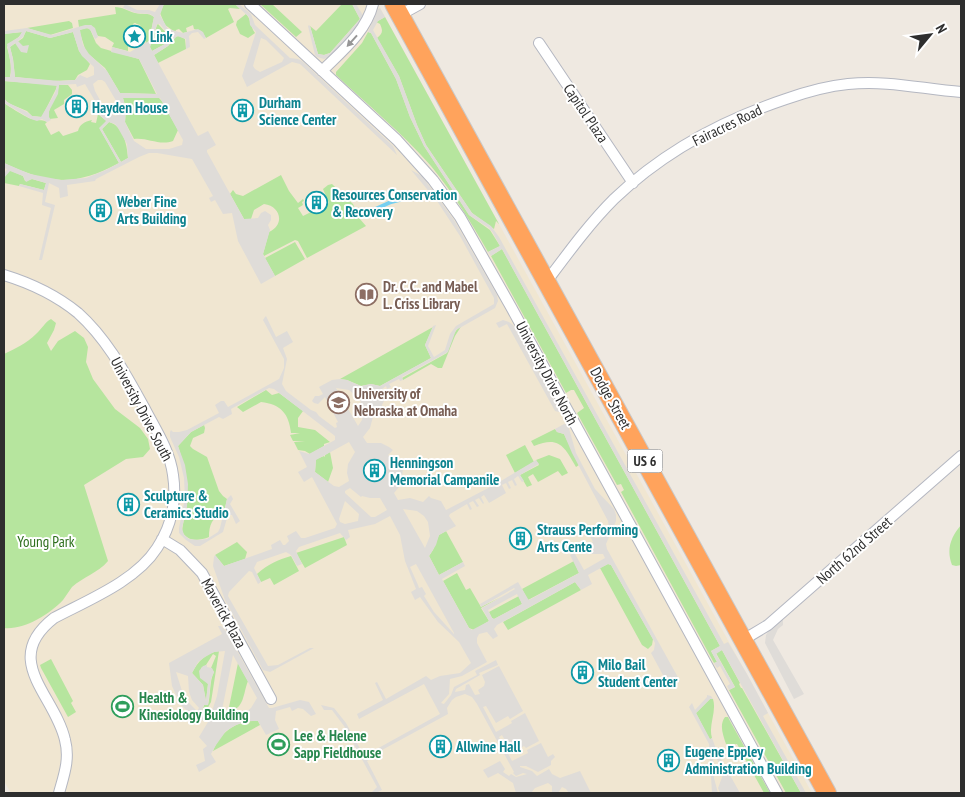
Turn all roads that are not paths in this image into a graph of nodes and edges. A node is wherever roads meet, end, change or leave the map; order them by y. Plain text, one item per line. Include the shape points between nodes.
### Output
1 (250, 4) edge
2 (373, 4) edge
3 (420, 4) edge
4 (397, 9) edge
5 (539, 43) dead end
6 (322, 71) junction
7 (961, 92) edge
8 (633, 183) junction
9 (4, 275) edge
10 (546, 281) junction
11 (961, 456) edge
12 (162, 539) junction
13 (743, 640) junction
14 (271, 699) dead end
15 (59, 793) edge
16 (777, 793) edge
17 (827, 793) edge

1 - 6 street, University Drive North
2 -> 6 street via 360,32
3 - 4 street
4 - 10 highway, Dodge Street / US 6
5 - 8 street, Capitol Plaza
6 - 16 street, University Drive North via 412,156 460,217
7 - 8 street, Fairacres Road via 885,83 850,84 812,91 766,106 713,130 670,155
8 - 10 street, Fairacres Road via 596,218
9 - 12 street, University Drive South via 43,290 76,312 106,342 120,364 160,436 172,465 174,502
10 - 13 highway, Dodge Street / US 6
11 - 13 street, North 62nd Street via 768,625
12 - 14 street, Maverick Plaza via 180,550 202,574
12 - 15 street, University Drive South via 132,574 54,618 33,642 31,672 62,728 66,742 67,760
13 - 17 highway, Dodge Street / US 6

